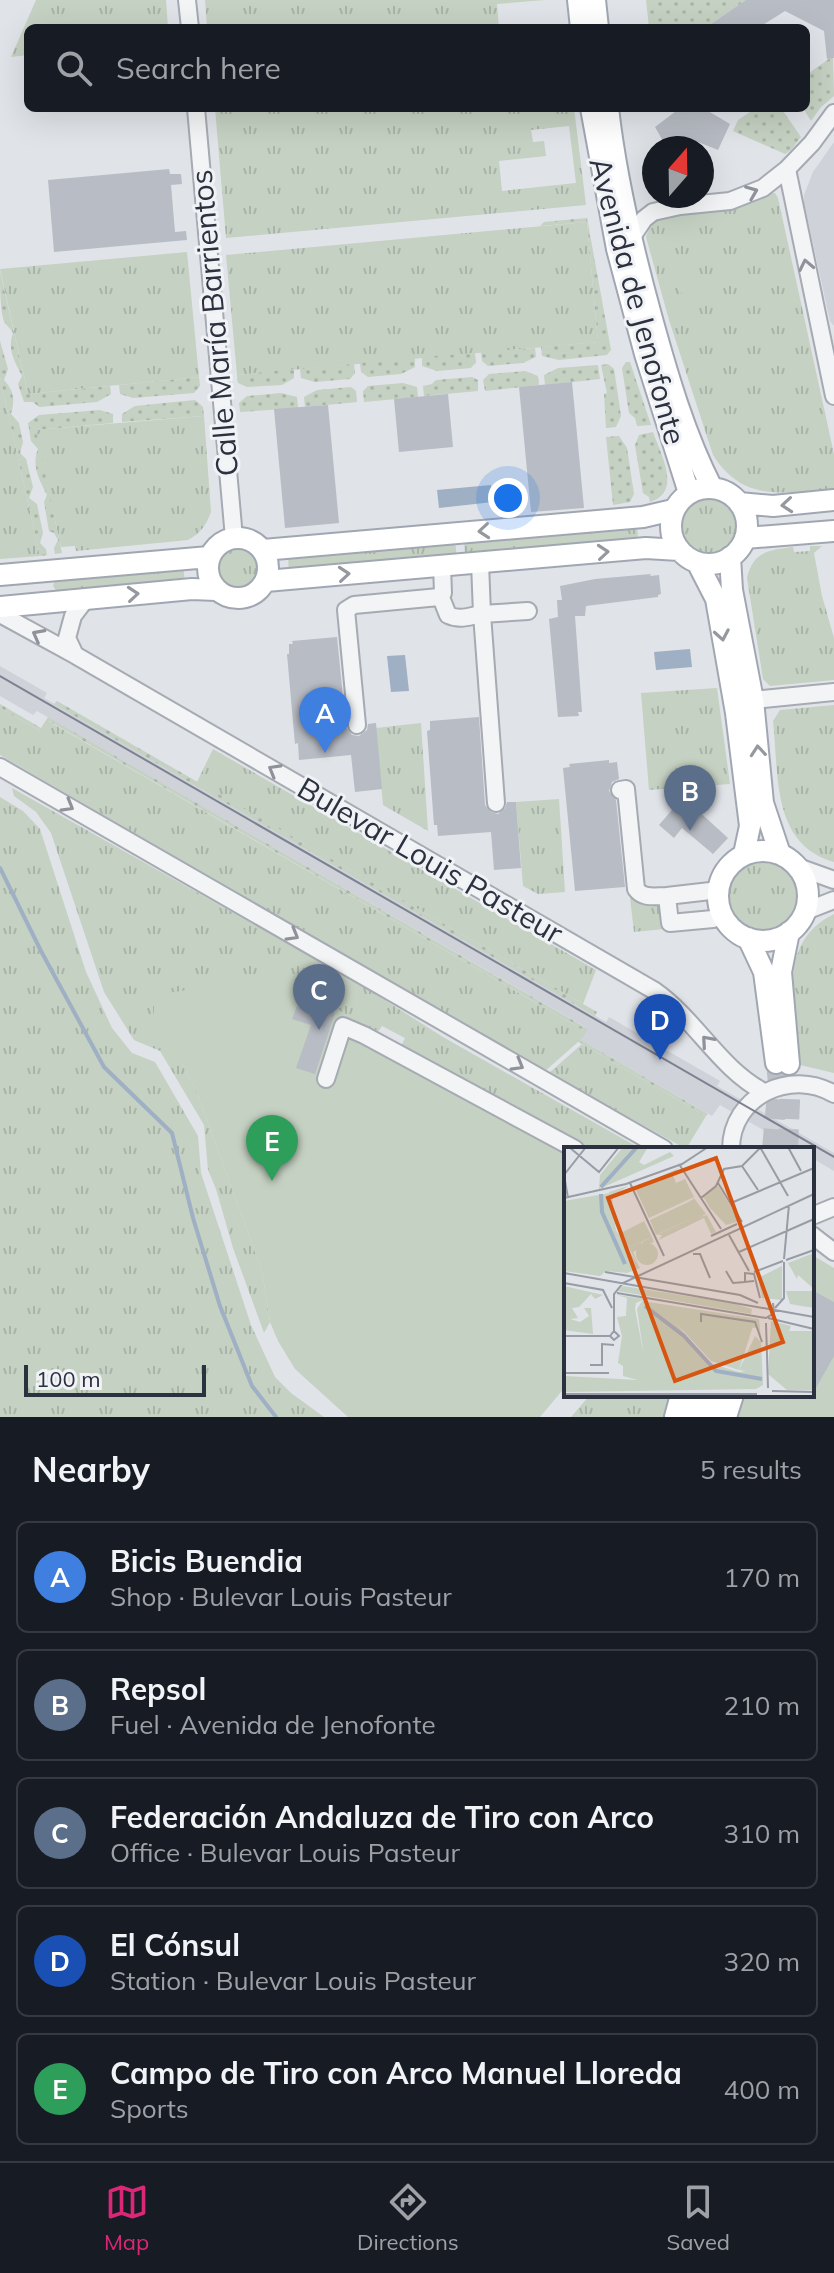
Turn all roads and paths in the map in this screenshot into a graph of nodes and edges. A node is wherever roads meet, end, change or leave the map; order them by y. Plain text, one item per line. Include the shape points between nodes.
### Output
1 (187, 0) edge
2 (578, 0) edge
3 (595, 0) edge
4 (190, 24) edge
5 (581, 24) edge
6 (598, 24) edge
7 (196, 112) edge
8 (592, 112) edge
9 (608, 112) edge
10 (834, 113) edge
11 (787, 169) junction
12 (632, 237) junction
13 (828, 340) edge
14 (834, 396) edge
15 (712, 488) junction
16 (689, 493) junction
17 (834, 500) edge
18 (739, 503) junction
19 (673, 510) junction
20 (834, 531) edge
21 (234, 538) junction
22 (745, 538) junction
23 (263, 550) junction
24 (679, 550) junction
25 (209, 557) junction
26 (730, 557) junction
27 (697, 562) junction
28 (480, 563) junction
29 (442, 566) junction
30 (0, 575) edge
31 (266, 581) junction
32 (216, 590) junction
33 (440, 595) junction
34 (86, 599) junction
35 (0, 607) edge
36 (528, 611) dead end
37 (0, 614) edge
38 (482, 614) junction
39 (75, 655) junction
40 (834, 692) edge
41 (753, 700) junction
42 (357, 725) dead end
43 (0, 767) edge
44 (620, 790) dead end
45 (496, 803) dead end
46 (744, 854) junction
47 (780, 854) junction
48 (798, 867) junction
49 (834, 880) edge
50 (719, 890) junction
51 (667, 896) junction
52 (834, 900) edge
53 (806, 911) junction
54 (722, 915) junction
55 (789, 932) junction
56 (748, 938) junction
57 (326, 1079) dead end
58 (764, 1092) junction
59 (834, 1094) edge
60 (571, 1147) edge
61 (661, 1147) edge
62 (731, 1147) edge
63 (834, 1207) edge
64 (814, 1215) edge
65 (814, 1237) edge
66 (834, 1252) edge
67 (680, 1397) edge
68 (700, 1397) edge
69 (716, 1397) edge
70 (732, 1397) edge
71 (675, 1417) edge
72 (693, 1417) edge
73 (709, 1417) edge
74 (726, 1417) edge

1 - 4 street
2 - 5 main road
3 - 6 main road
7 - 21 street, Calle María Barrientos
8 - 16 main road, Avenida de Jenofonte via 617,249
9 - 12 main road, Avenida de Jenofonte
10 - 11 street
12 -> 11 street via 653,212 730,201 763,188
13 -> 11 street
12 - 15 main road, Avenida de Jenofonte via 670,383
13 - 14 street
15 - 16 main road
15 - 18 main road
16 - 19 main road
17 -> 18 main road via 773,506
18 - 22 main road via 747,524
19 -> 23 main road via 643,517
19 - 24 main road via 673,538
20 - 22 main road
21 - 23 main road via 248,539
21 - 25 main road
22 - 26 main road
23 - 31 main road
24 - 27 main road
28 -> 24 main road via 646,548
25 - 30 main road
25 - 32 main road via 209,580
26 - 27 main road
26 - 41 main road
27 -> 46 main road via 716,599 736,713 750,826
28 - 29 main road
28 - 38 street
31 -> 29 main road
29 - 33 street
31 - 32 main road via 239,599
34 -> 32 main road
33 - 38 street via 448,615 465,619
33 - 42 street via 346,610
34 - 35 main road
34 - 39 street via 73,616 67,638
36 - 38 street
39 -> 37 street, Bulevar Louis Pasteur
38 - 45 street via 492,663
58 -> 39 street, Bulevar Louis Pasteur via 739,1077 676,1005 655,991
40 - 41 street
47 -> 41 main road via 763,803
43 -> 61 street
44 - 51 street via 626,789 636,889 648,897
46 - 47 main road
46 - 50 main road via 730,865
47 - 48 main road
48 - 49 street
48 - 53 main road via 806,881
50 - 51 street
50 - 54 main road
51 - 54 street via 670,923
52 - 53 street
53 - 55 main road
54 - 56 main road
55 - 56 main road via 769,940
55 - 56 main road via 781,972 782,1064 764,972
57 - 60 street via 343,1026
58 - 59 street via 804,1083
58 - 62 street via 742,1112
63 - 64 street
65 - 66 street
67 - 71 main road
68 - 72 main road
69 - 73 main road
70 - 74 main road

